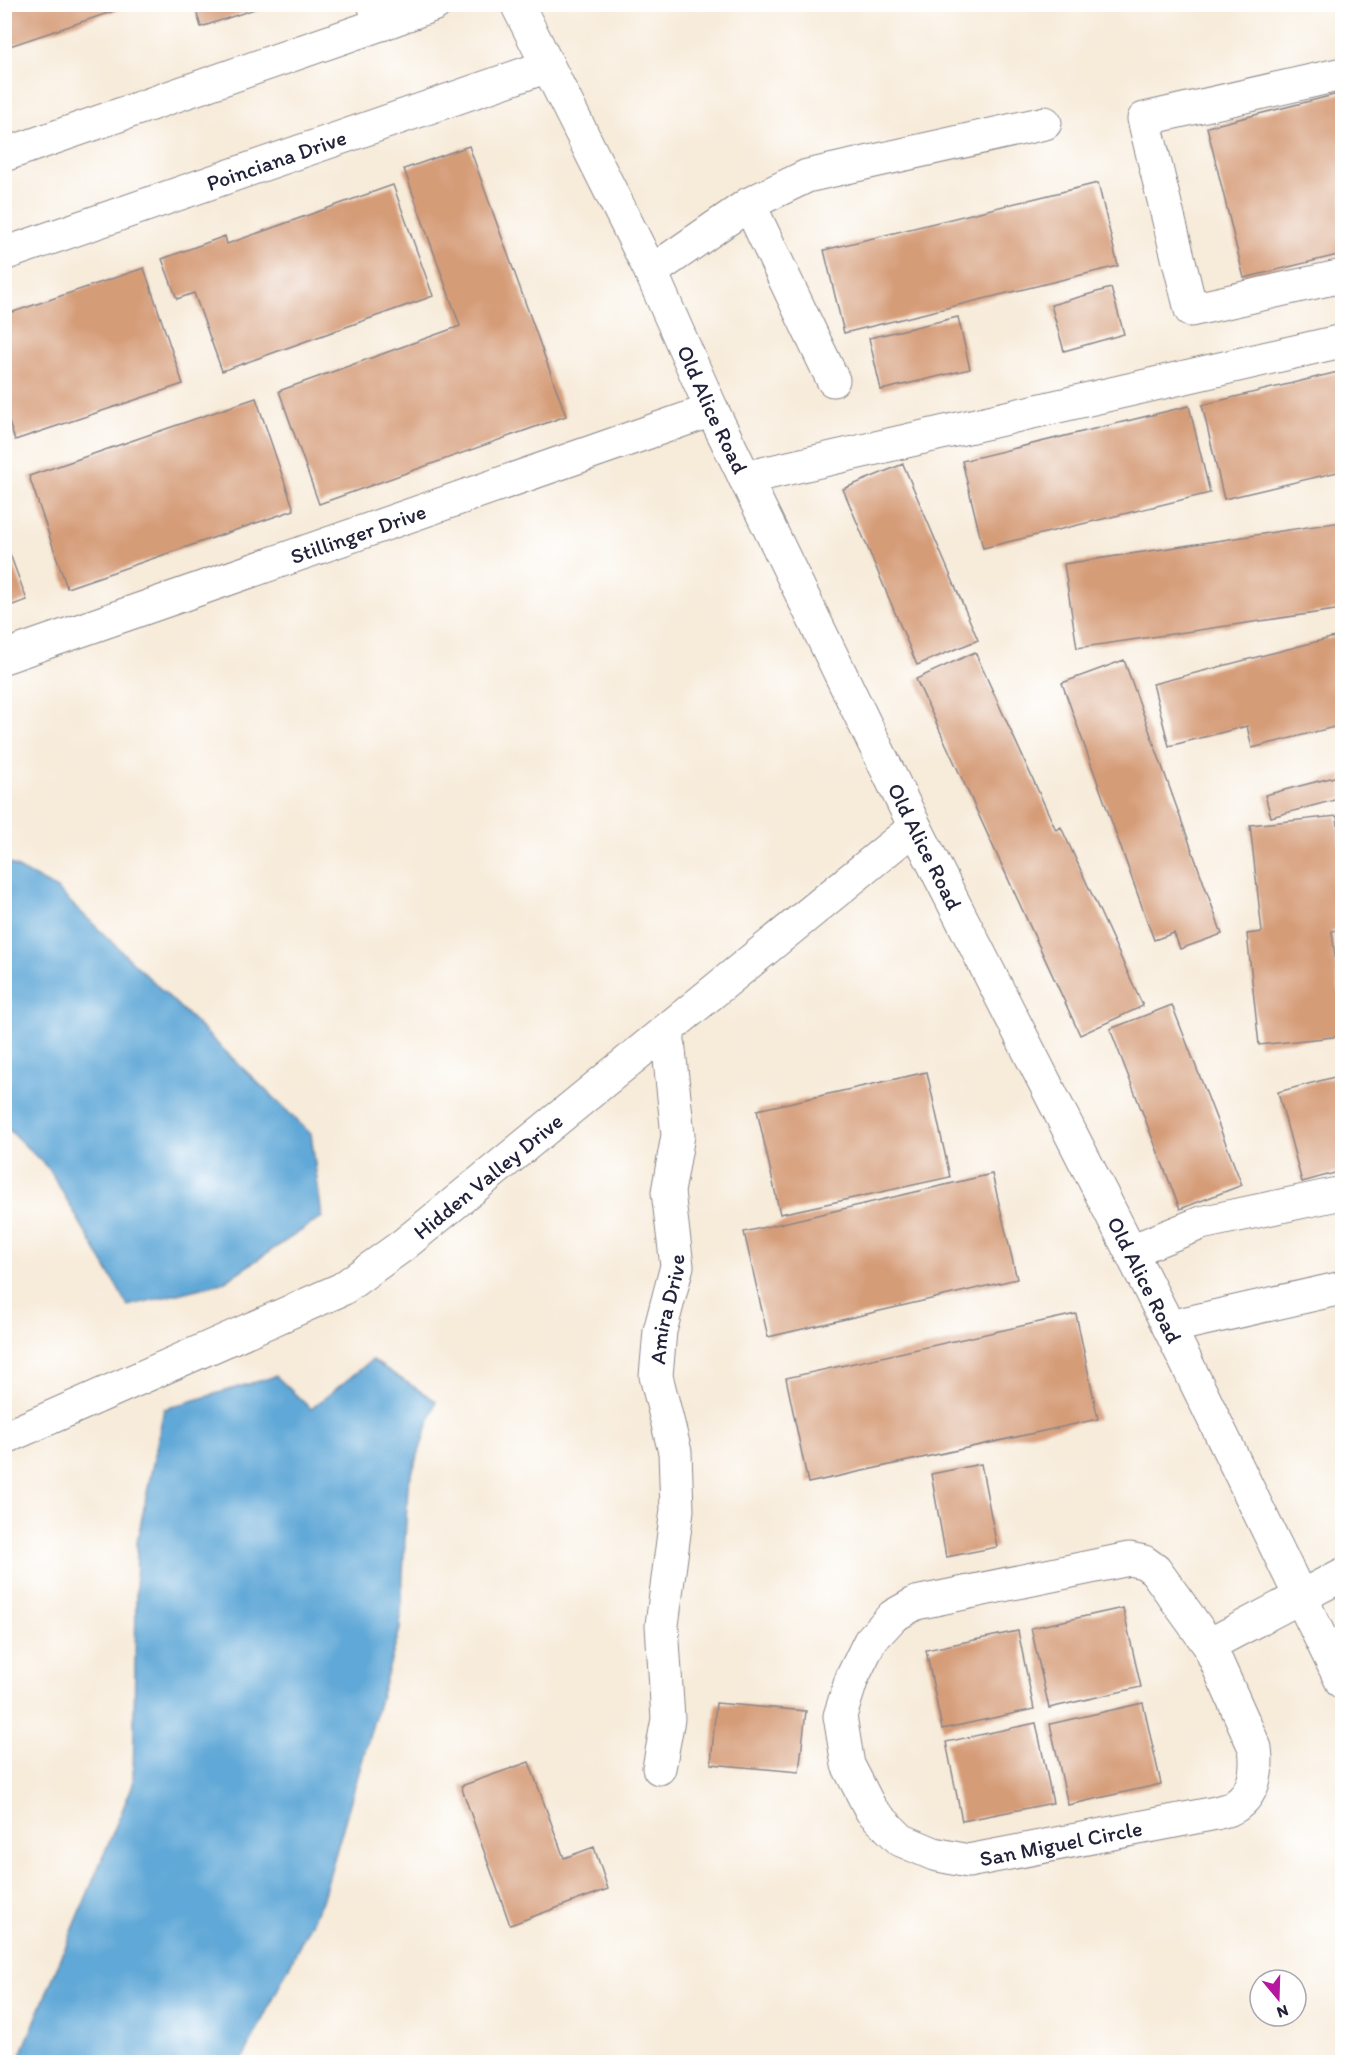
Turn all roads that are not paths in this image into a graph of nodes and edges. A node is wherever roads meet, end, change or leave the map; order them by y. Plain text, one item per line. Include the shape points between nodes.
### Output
1 (435, 4) edge
2 (522, 6) edge
3 (378, 14) edge
4 (548, 66) junction
5 (1342, 74) edge
6 (1045, 123) dead end
7 (4, 154) edge
8 (749, 204) junction
9 (4, 254) edge
10 (651, 272) junction
11 (1342, 276) edge
12 (1342, 341) edge
13 (833, 380) dead end
14 (712, 410) junction
15 (745, 478) junction
16 (4, 657) edge
17 (915, 827) junction
18 (667, 1031) junction
19 (1342, 1193) edge
20 (1131, 1251) junction
21 (1342, 1288) edge
22 (1169, 1327) junction
23 (4, 1438) edge
24 (1342, 1575) edge
25 (1301, 1597) junction
26 (1209, 1645) junction
27 (1342, 1682) edge
28 (659, 1768) dead end

1 - 3 street
2 - 4 street, Old Alice Road
3 - 7 street
4 - 9 street, Poinciana Drive
4 - 10 street, Old Alice Road
5 - 11 street via 1144,119 1191,310
6 - 8 street via 807,176
8 - 10 street
8 - 13 street
10 - 14 street, Old Alice Road
12 - 15 street
14 - 15 street, Old Alice Road
14 - 16 street, Stillinger Drive
15 - 17 street, Old Alice Road
17 - 18 street, Hidden Valley Drive
17 - 20 street, Old Alice Road
18 - 23 street, Hidden Valley Drive via 402,1246 342,1289
18 - 28 street, Amira Drive via 678,1135 668,1192 677,1266 660,1331 656,1376 675,1452 677,1510 662,1625 668,1719
19 - 20 street via 1201,1223
20 - 22 street, Old Alice Road
21 - 22 street
22 - 25 street, Old Alice Road
24 - 25 street
25 - 26 street
25 - 27 street, Old Alice Road
26 - 26 street, San Miguel Circle via 1255,1748 1258,1765 1249,1792 1234,1807 1216,1813 968,1861 934,1854 901,1840 871,1810 848,1765 840,1716 852,1678 870,1641 893,1616 916,1603 1137,1560 1155,1570

